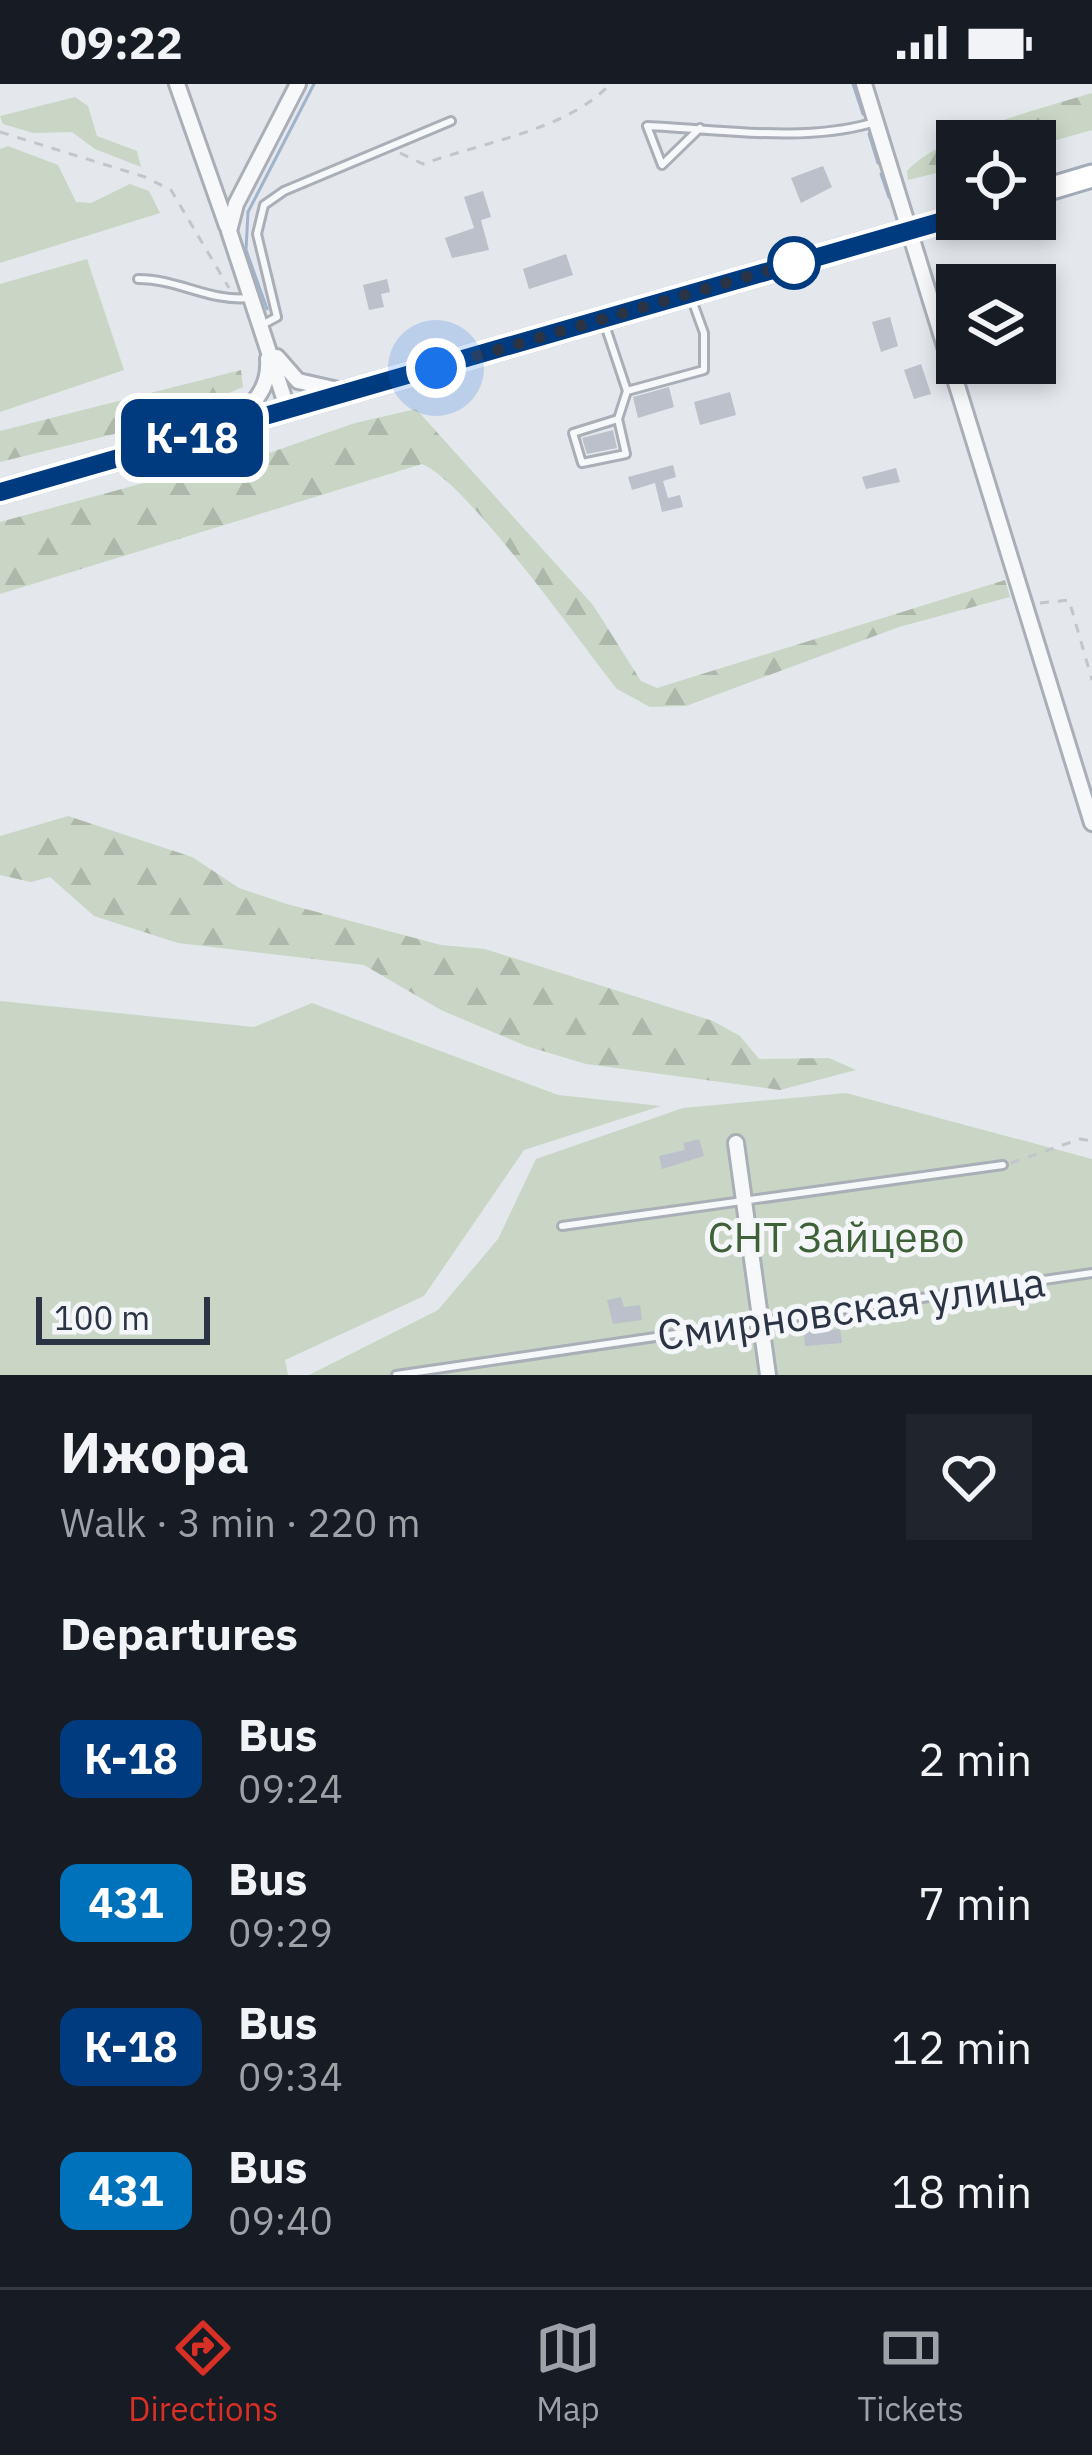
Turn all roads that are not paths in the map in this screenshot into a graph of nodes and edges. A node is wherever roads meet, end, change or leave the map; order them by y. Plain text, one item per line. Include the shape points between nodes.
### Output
1 (178, 84) edge
2 (298, 84) edge
3 (864, 84) edge
4 (451, 121) dead end
5 (876, 122) junction
6 (700, 128) junction
7 (1092, 176) edge
8 (1056, 187) edge
9 (936, 223) edge
10 (229, 231) junction
11 (910, 231) junction
12 (138, 279) dead end
13 (689, 293) junction
14 (254, 298) junction
15 (603, 319) junction
16 (264, 330) junction
17 (356, 391) junction
18 (627, 391) junction
19 (288, 410) junction
20 (618, 419) junction
21 (131, 455) junction
22 (0, 492) edge
23 (1092, 824) edge
24 (736, 1143) dead end
25 (1003, 1166) road end
26 (748, 1199) junction
27 (562, 1226) dead end
28 (1092, 1273) edge
29 (761, 1321) junction
30 (396, 1375) edge
31 (768, 1375) edge

1 - 10 street
2 - 10 street
3 - 5 street
4 - 16 lane via 284,190 264,206 257,234 277,317
5 - 6 lane via 837,133
5 - 11 street
6 - 6 lane via 664,127 647,126 662,165
7 - 8 main road
9 - 11 main road
10 - 14 street
11 - 13 main road
11 - 23 street
12 - 14 lane via 166,279 208,297
13 - 15 main road
13 - 18 lane via 704,333 704,370
14 - 16 street
15 - 17 main road
15 - 18 lane
16 - 17 street via 298,381
16 - 19 street
16 - 21 street via 269,370 256,400 235,418
17 - 19 main road
18 - 20 lane
19 - 21 main road
20 - 20 lane via 626,454 582,464 573,433
21 - 22 main road
24 - 26 street
25 - 26 lane
26 - 27 lane
26 - 29 street
28 - 29 lane, Смирновская улица
29 - 30 lane, Смирновская улица
29 - 31 street

